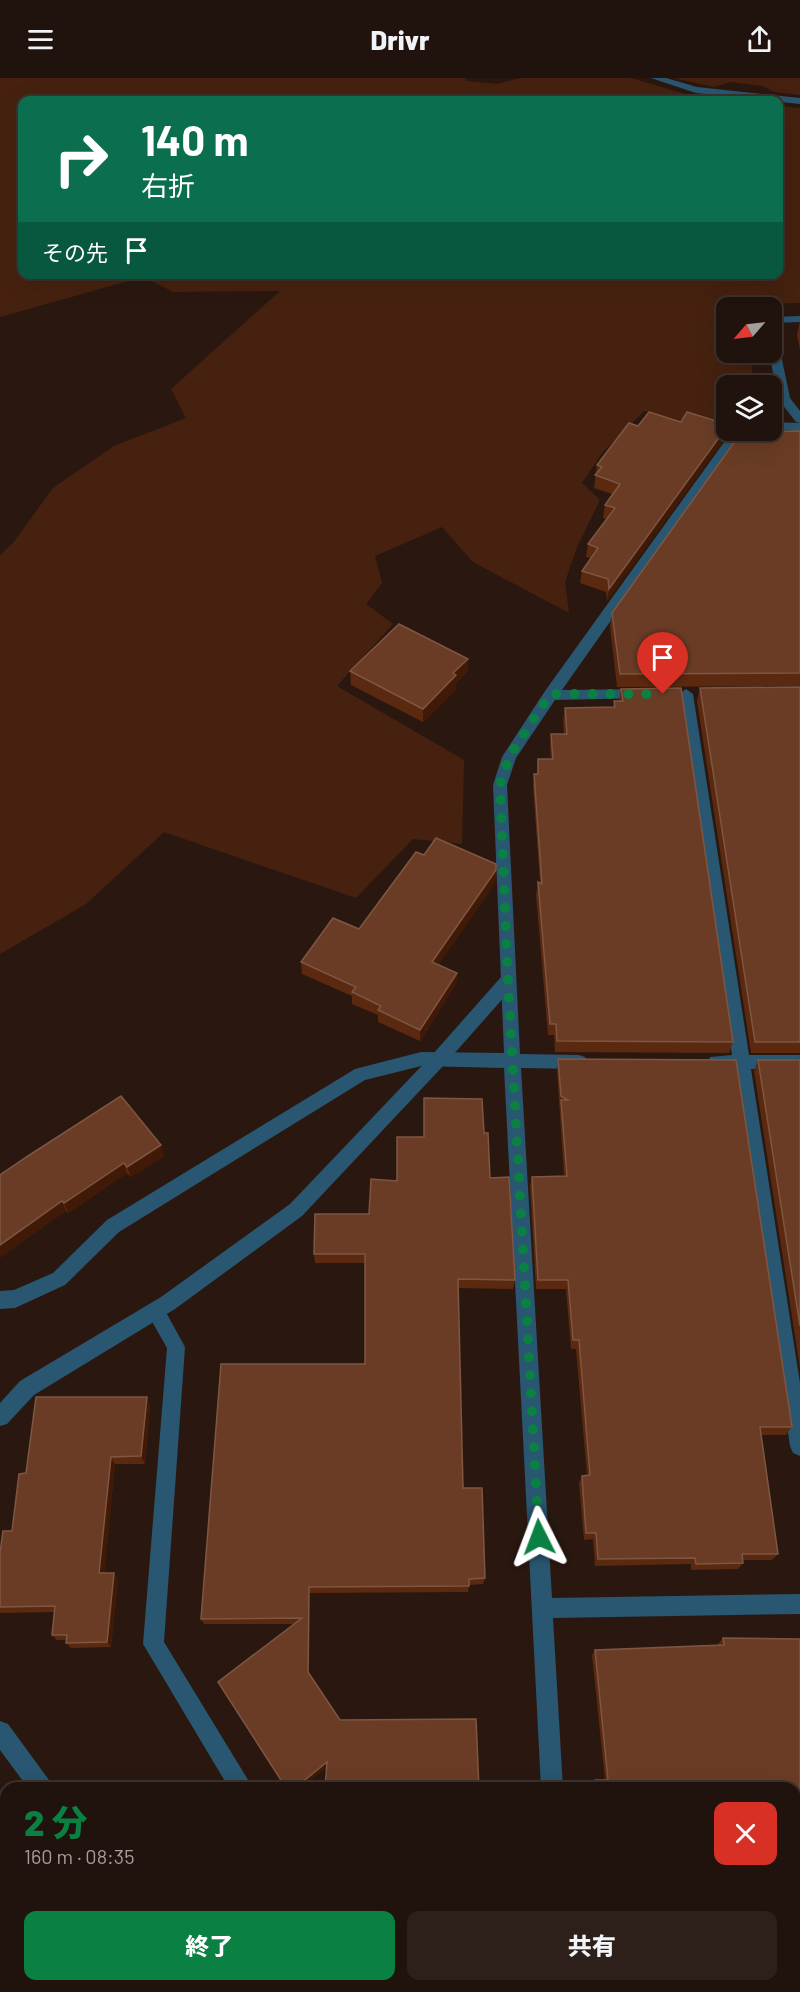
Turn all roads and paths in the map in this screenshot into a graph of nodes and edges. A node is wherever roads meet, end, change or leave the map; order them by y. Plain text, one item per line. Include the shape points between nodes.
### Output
1 (656, 78) edge
2 (753, 96) edge
3 (783, 99) edge
4 (800, 101) edge
5 (800, 319) edge
6 (782, 320) edge
7 (777, 363) edge
8 (800, 419) edge
9 (782, 426) edge
10 (800, 427) edge
11 (732, 441) edge
12 (550, 694) junction
13 (508, 981) junction
14 (439, 1059) junction
15 (513, 1060) junction
16 (600, 1062) edge
17 (694, 1062) edge
18 (742, 1062) junction
19 (800, 1062) edge
20 (0, 1300) edge
21 (155, 1311) junction
22 (0, 1417) edge
23 (800, 1446) edge
24 (800, 1604) edge
25 (542, 1608) junction
26 (0, 1732) edge
27 (37, 1782) edge
28 (238, 1782) edge
29 (552, 1782) edge

1 - 2 street via 696,90
3 - 4 street
5 - 6 street
7 - 8 street via 784,399
9 - 10 street
11 - 12 street
12 - 13 street via 509,757 500,785
12 - 18 street via 680,694
13 - 14 street
13 - 15 street
14 - 15 street
14 - 20 street via 421,1059 362,1074 113,1226 59,1279 15,1299
14 - 21 street via 296,1210
15 - 16 street
15 - 25 street
17 - 18 street
18 - 19 street
18 - 23 street
21 - 22 street via 27,1388
21 - 28 street via 176,1347 153,1644
24 - 25 street
25 - 29 street
26 - 27 street

